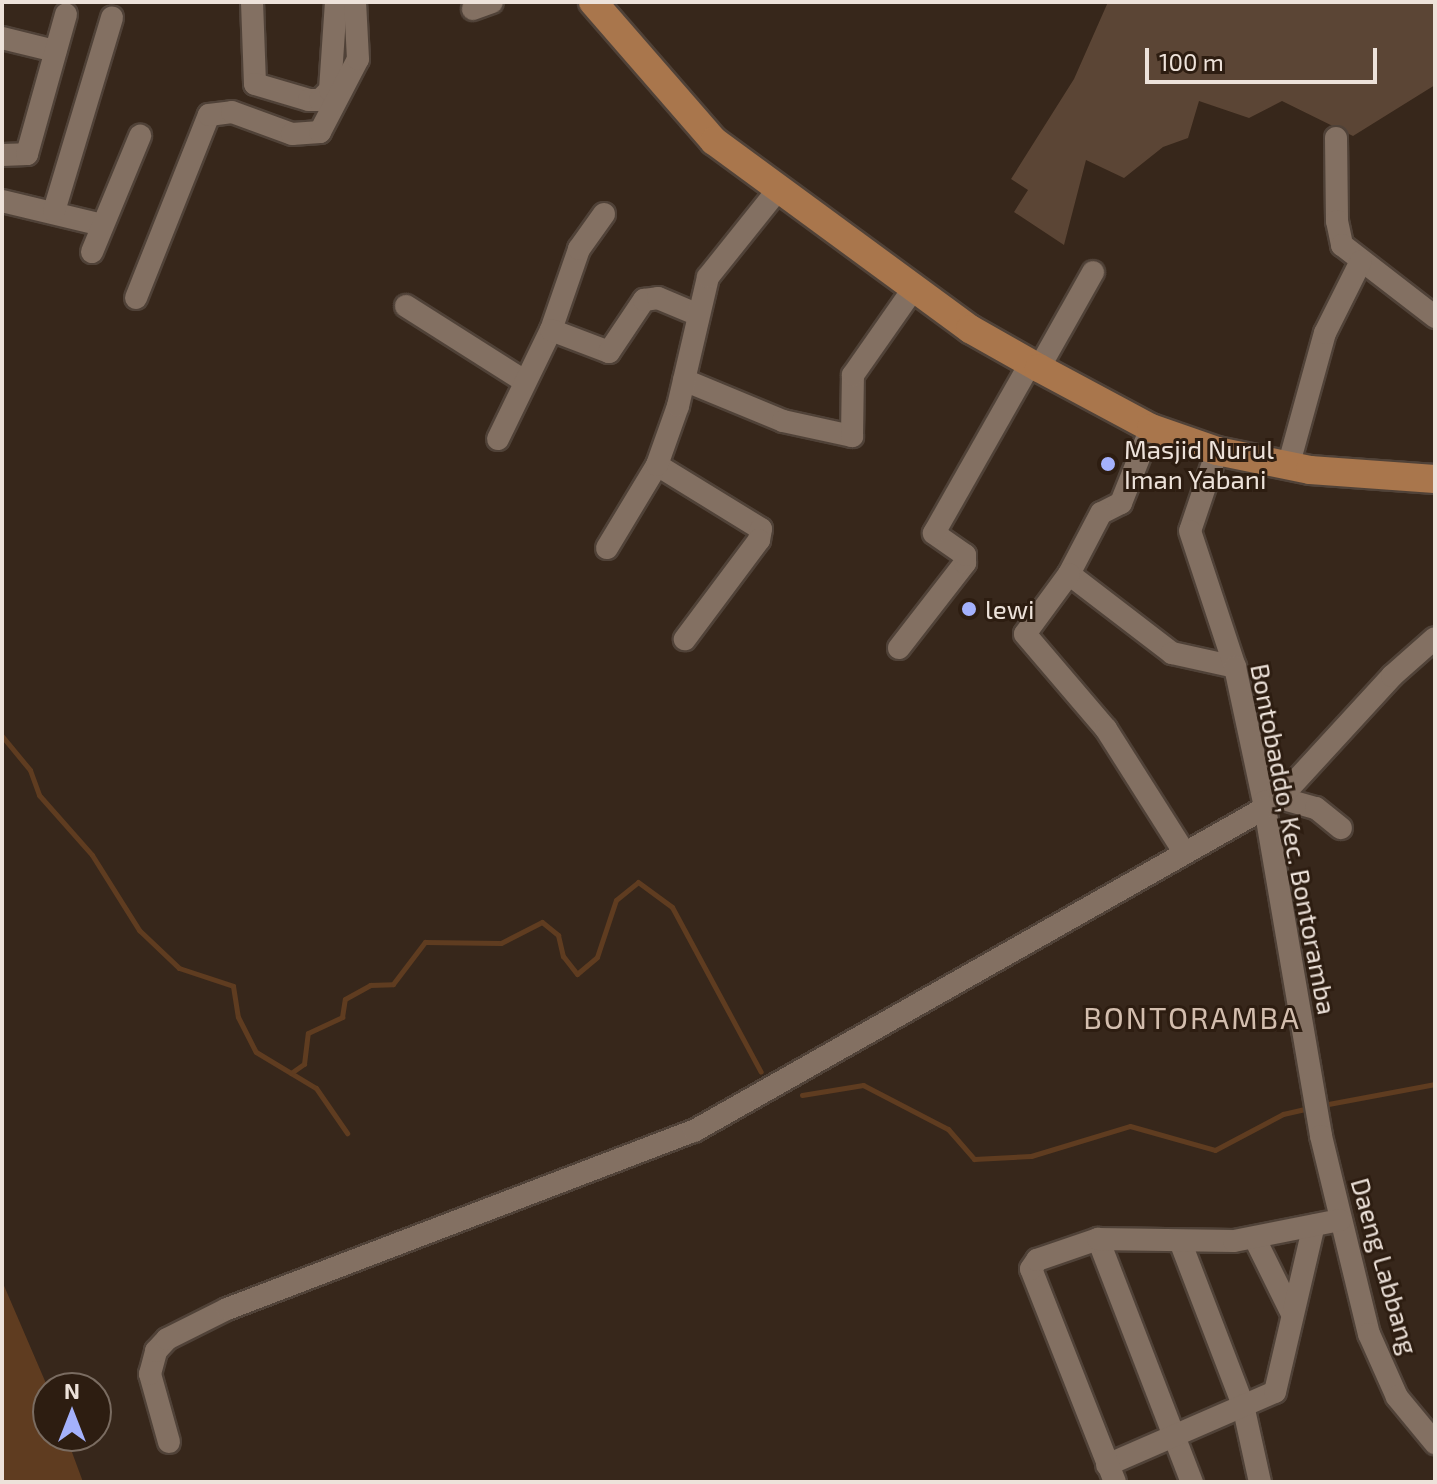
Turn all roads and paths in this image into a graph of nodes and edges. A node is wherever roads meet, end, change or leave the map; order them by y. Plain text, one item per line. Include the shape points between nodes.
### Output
1 (252, 2) edge
2 (336, 2) edge
3 (355, 2) edge
4 (593, 2) edge
5 (66, 14) dead end
6 (112, 18) dead end
7 (2, 38) edge
8 (55, 51) junction
9 (140, 136) dead end
10 (1336, 138) dead end
11 (2, 155) edge
12 (777, 191) junction
13 (2, 201) edge
14 (54, 211) junction
15 (604, 214) dead end
16 (102, 225) junction
17 (92, 252) dead end
18 (1361, 261) junction
19 (1093, 272) dead end
20 (914, 288) junction
21 (136, 298) dead end
22 (406, 306) dead end
23 (696, 314) junction
24 (1435, 317) edge
25 (551, 330) junction
26 (1035, 365) junction
27 (684, 380) junction
28 (524, 381) junction
29 (1151, 428) junction
30 (498, 439) dead end
31 (1217, 451) junction
32 (657, 465) junction
33 (1288, 467) junction
34 (1435, 479) edge
35 (607, 548) dead end
36 (1069, 574) junction
37 (1435, 638) edge
38 (685, 639) dead end
39 (899, 648) dead end
40 (1223, 666) junction
41 (1270, 802) junction
42 (1341, 828) dead end
43 (1184, 852) junction
44 (1321, 1136) joint
45 (1340, 1220) junction
46 (1314, 1225) junction
47 (1098, 1239) junction
48 (1255, 1239) junction
49 (1180, 1241) junction
50 (1291, 1312) junction
51 (1243, 1405) junction
52 (1172, 1437) junction
53 (169, 1442) dead end
54 (1435, 1443) edge
55 (1111, 1473) edge
56 (1192, 1482) edge
57 (1260, 1482) edge

1 - 2 street via 255,84 309,100 320,100 330,90
3 - 21 street via 358,59 320,132 292,134 232,112 209,115
4 - 12 main road via 714,141
5 - 8 street
6 - 14 street
7 - 8 street
8 - 11 street via 27,154
9 - 16 street
10 - 18 street via 1339,237
12 - 20 main road
12 - 23 street via 720,256
13 - 14 street
14 - 16 street
15 - 25 street via 579,249
16 - 17 street
18 - 24 street
18 - 33 street via 1325,333
19 - 26 street
20 - 26 main road via 970,329
20 - 27 street via 853,375 852,436 783,421
22 - 28 street
23 - 25 street via 658,298 644,300 609,352
23 - 27 street
25 - 28 street
26 - 29 main road
26 - 39 street via 934,533 965,555 965,563
27 - 32 street
28 - 30 street
29 - 31 main road
29 - 36 street via 1121,503 1101,513
31 - 33 main road
31 - 40 street, Bontobaddo, Kec. Bontoramba via 1190,531
32 - 35 street
32 - 38 street via 761,529 759,540
33 - 34 main road
36 - 40 street via 1172,653
36 - 43 street via 1025,634 1106,729
37 - 41 street
40 - 41 street, Bontobaddo, Kec. Bontoramba
41 - 42 street via 1316,808
41 - 43 street
41 - 44 street, Bontobaddo, Kec. Bontoramba
43 - 53 street via 694,1131 227,1309 167,1339 151,1360 150,1374
44 - 45 street, Daeng Labbang
45 - 46 street
45 - 54 street, Daeng Labbang via 1360,1302 1384,1369 1397,1397
46 - 48 street
46 - 50 street
47 - 49 street
47 - 52 street
47 - 55 street via 1052,1251 1031,1269
48 - 49 street
48 - 50 street
49 - 51 street
50 - 51 street via 1280,1383 1275,1392
51 - 52 street
51 - 57 street
52 - 55 street
52 - 56 street

